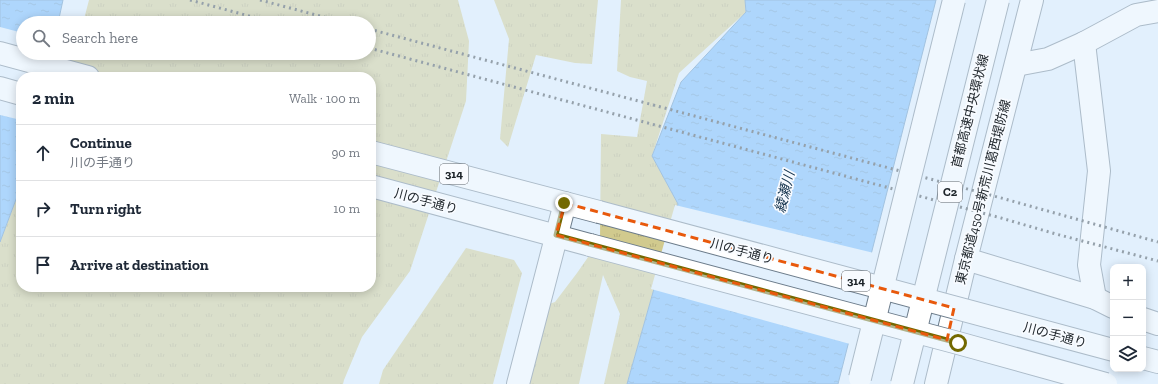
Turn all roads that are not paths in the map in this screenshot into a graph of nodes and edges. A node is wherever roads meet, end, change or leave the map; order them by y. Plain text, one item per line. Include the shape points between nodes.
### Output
1 (954, 0) edge
2 (998, 0) edge
3 (1032, 0) edge
4 (1158, 11) edge
5 (1084, 43) junction
6 (0, 54) edge
7 (16, 58) edge
8 (23, 60) edge
9 (1016, 65) junction
10 (69, 72) edge
11 (0, 88) edge
12 (16, 93) edge
13 (376, 153) edge
14 (376, 187) edge
15 (564, 203) junction
16 (556, 235) junction
17 (966, 259) junction
18 (1104, 302) edge
19 (1146, 321) edge
20 (1158, 324) edge
21 (1110, 349) edge
22 (1146, 359) edge
23 (1158, 362) edge
24 (860, 378) dead end
25 (518, 384) edge
26 (902, 384) edge
27 (936, 384) edge
28 (1106, 384) edge

1 - 24 main road, bridge
2 - 26 main road, 首都高速中央環状線 / C2, bridge
3 - 9 main road, 東京都道450号新荒川葛西堤防線
4 - 5 main road via 1136,15
5 - 9 main road via 1048,59
5 - 18 main road via 1099,171 1089,265
6 - 7 main road
8 - 10 main road
9 - 17 main road, 東京都道450号新荒川葛西堤防線
11 - 12 main road
13 - 15 main road, 川の手通り / 314
14 - 16 main road, 川の手通り
15 - 16 main road
15 - 21 main road, 川の手通り / 314, bridge
16 - 25 main road
16 - 28 main road, 川の手通り, bridge
17 - 18 main road
17 - 27 main road, 東京都道450号新荒川葛西堤防線
19 - 20 main road
22 - 23 main road

